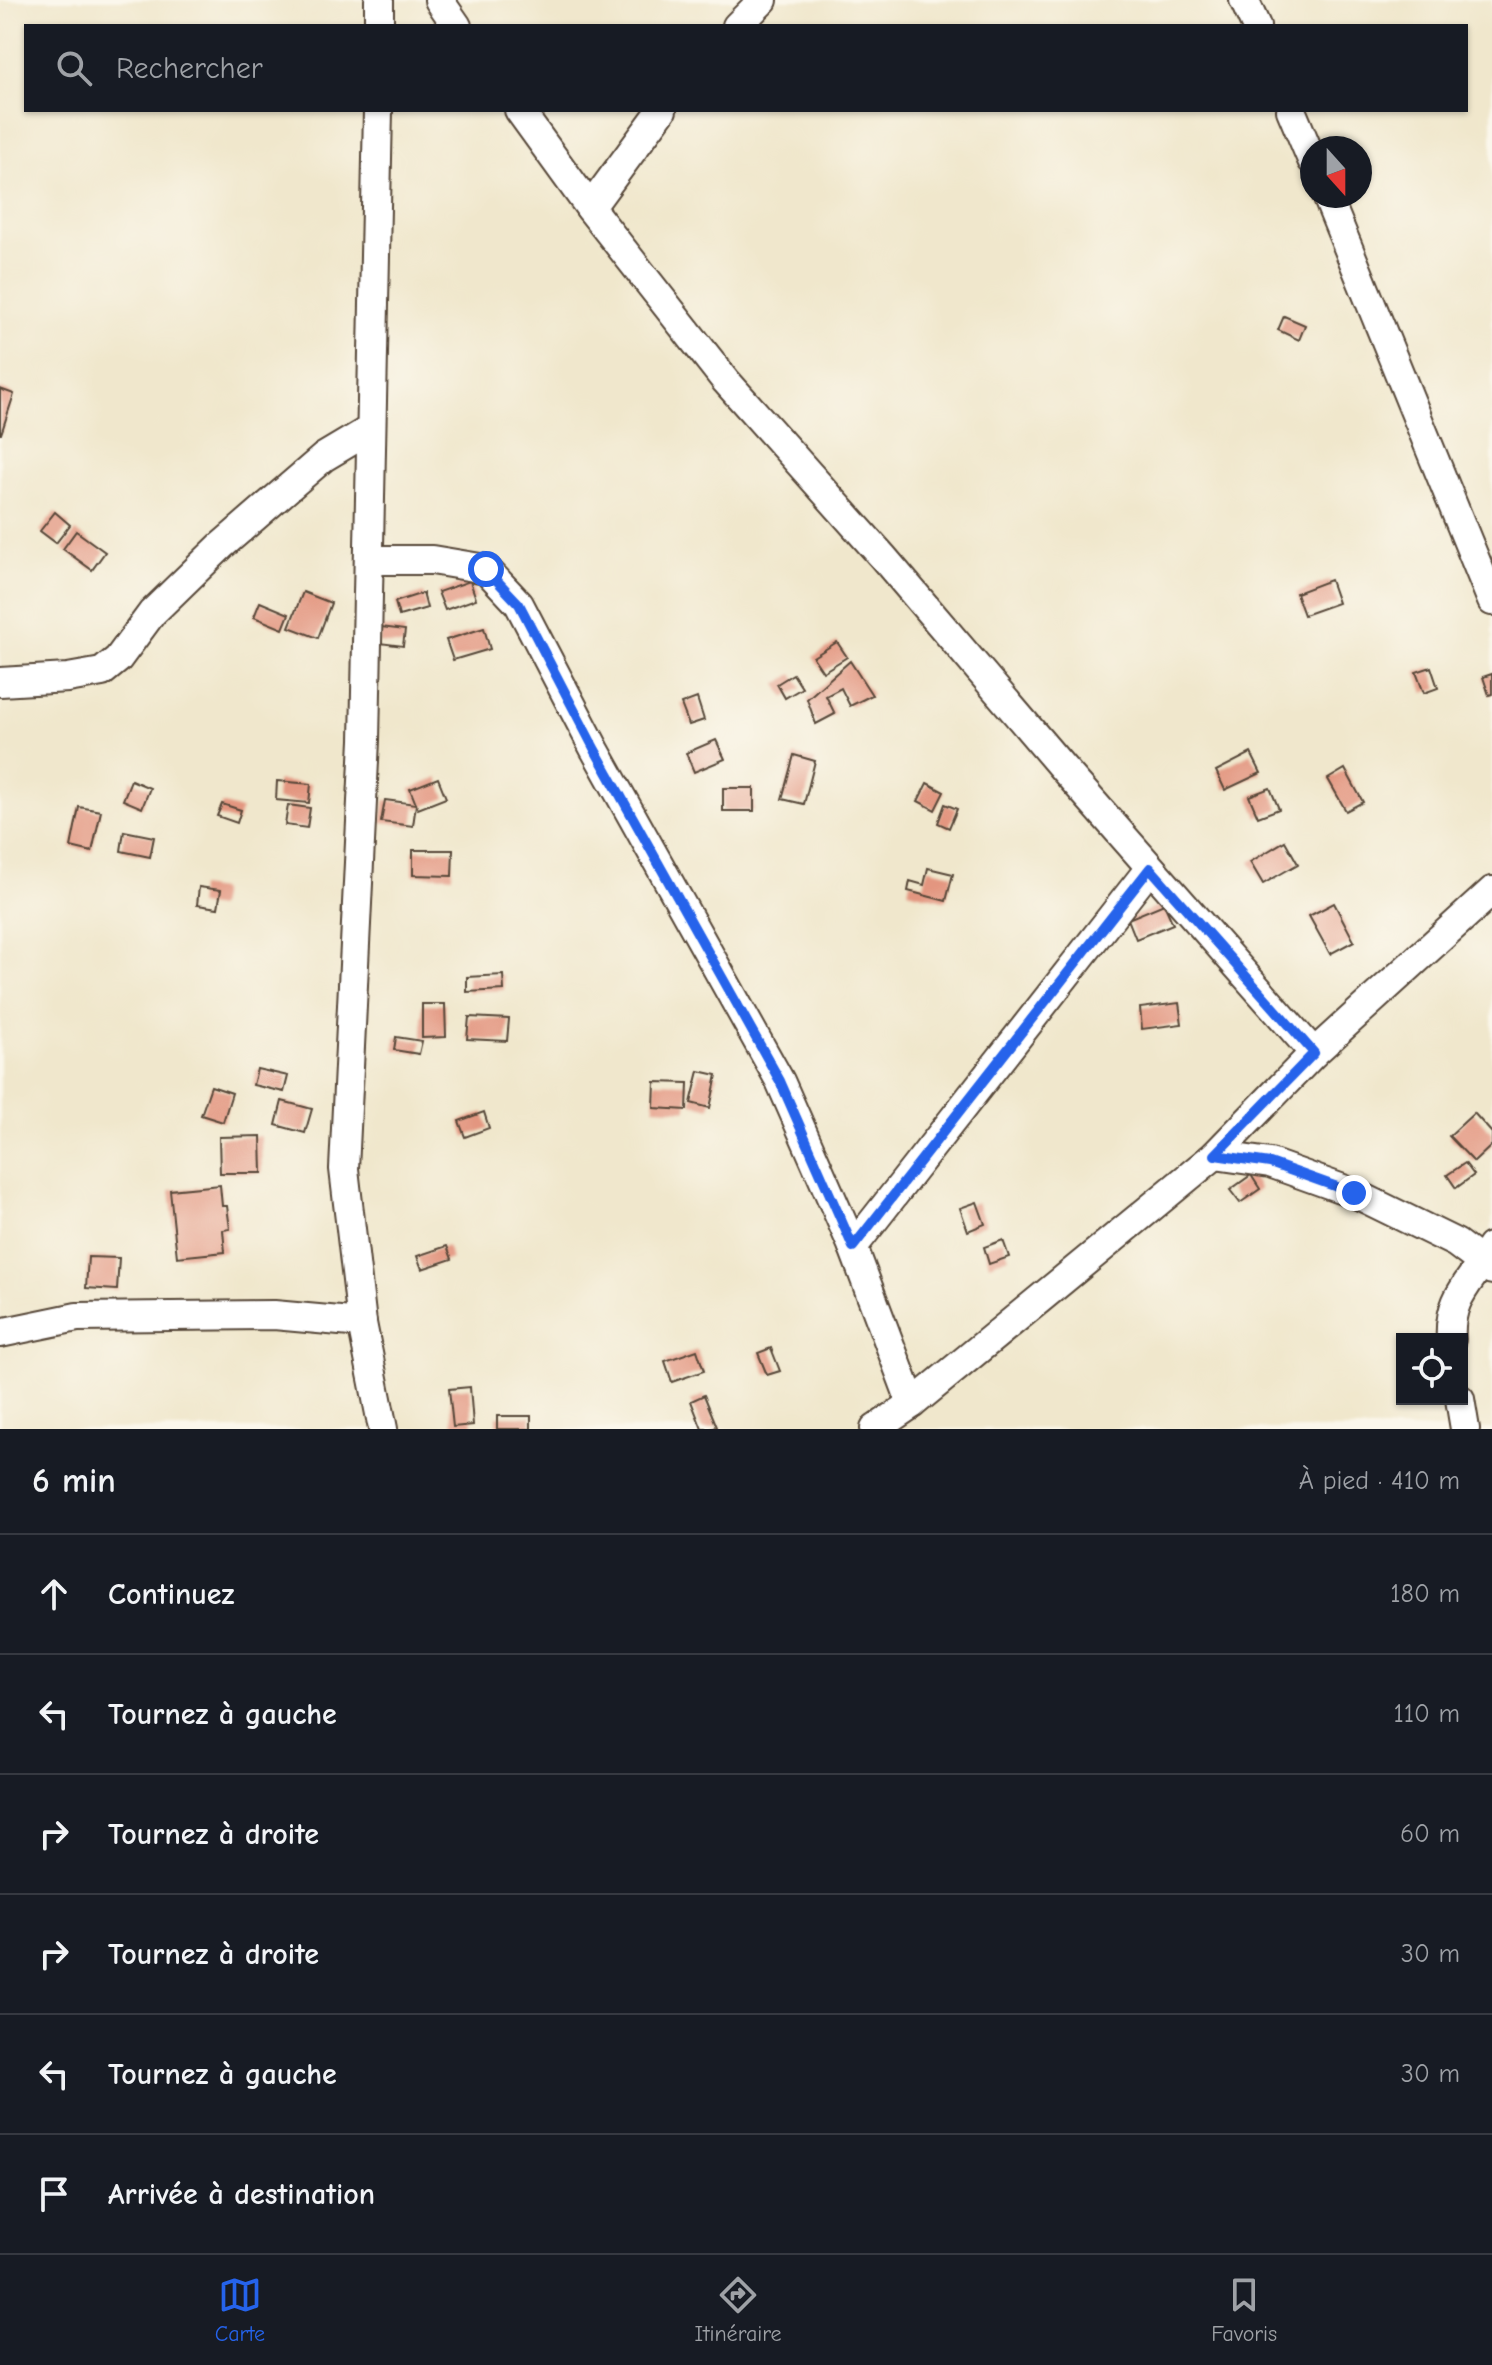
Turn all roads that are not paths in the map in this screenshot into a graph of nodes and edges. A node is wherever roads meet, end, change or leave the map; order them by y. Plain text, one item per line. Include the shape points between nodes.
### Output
1 (379, 0) edge
2 (439, 0) edge
3 (763, 0) edge
4 (1244, 0) edge
5 (379, 24) edge
6 (456, 24) edge
7 (739, 24) edge
8 (1255, 24) edge
9 (378, 112) edge
10 (520, 112) edge
11 (661, 112) edge
12 (1292, 112) edge
13 (1302, 136) edge
14 (590, 208) junction
15 (1332, 208) edge
16 (371, 429) junction
17 (369, 560) junction
18 (1492, 601) edge
19 (0, 682) edge
20 (1150, 868) junction
21 (1492, 891) edge
22 (1314, 1053) junction
23 (1215, 1155) junction
24 (853, 1247) junction
25 (1489, 1259) edge
26 (362, 1323) junction
27 (0, 1333) edge
28 (1452, 1333) edge
29 (912, 1404) junction
30 (1461, 1405) edge
31 (878, 1428) edge
32 (383, 1429) edge
33 (1465, 1429) edge

1 - 5 street
2 - 6 street
3 - 7 street
4 - 8 street
9 - 16 street
10 - 14 street
11 - 14 street
12 - 13 street
14 - 20 street via 726,381
15 - 18 street
16 - 17 street
16 - 19 street via 324,457 221,546 152,613 102,672
17 - 24 street via 432,560 486,569 519,604 780,1081
17 - 26 street via 344,1169
20 - 22 street
20 - 24 street
21 - 22 street
22 - 23 street
23 - 25 street via 1270,1163 1354,1193
23 - 29 street
24 - 29 street
25 - 28 street via 1455,1302
26 - 27 street via 274,1315 77,1317
26 - 32 street
29 - 31 street
30 - 33 street

